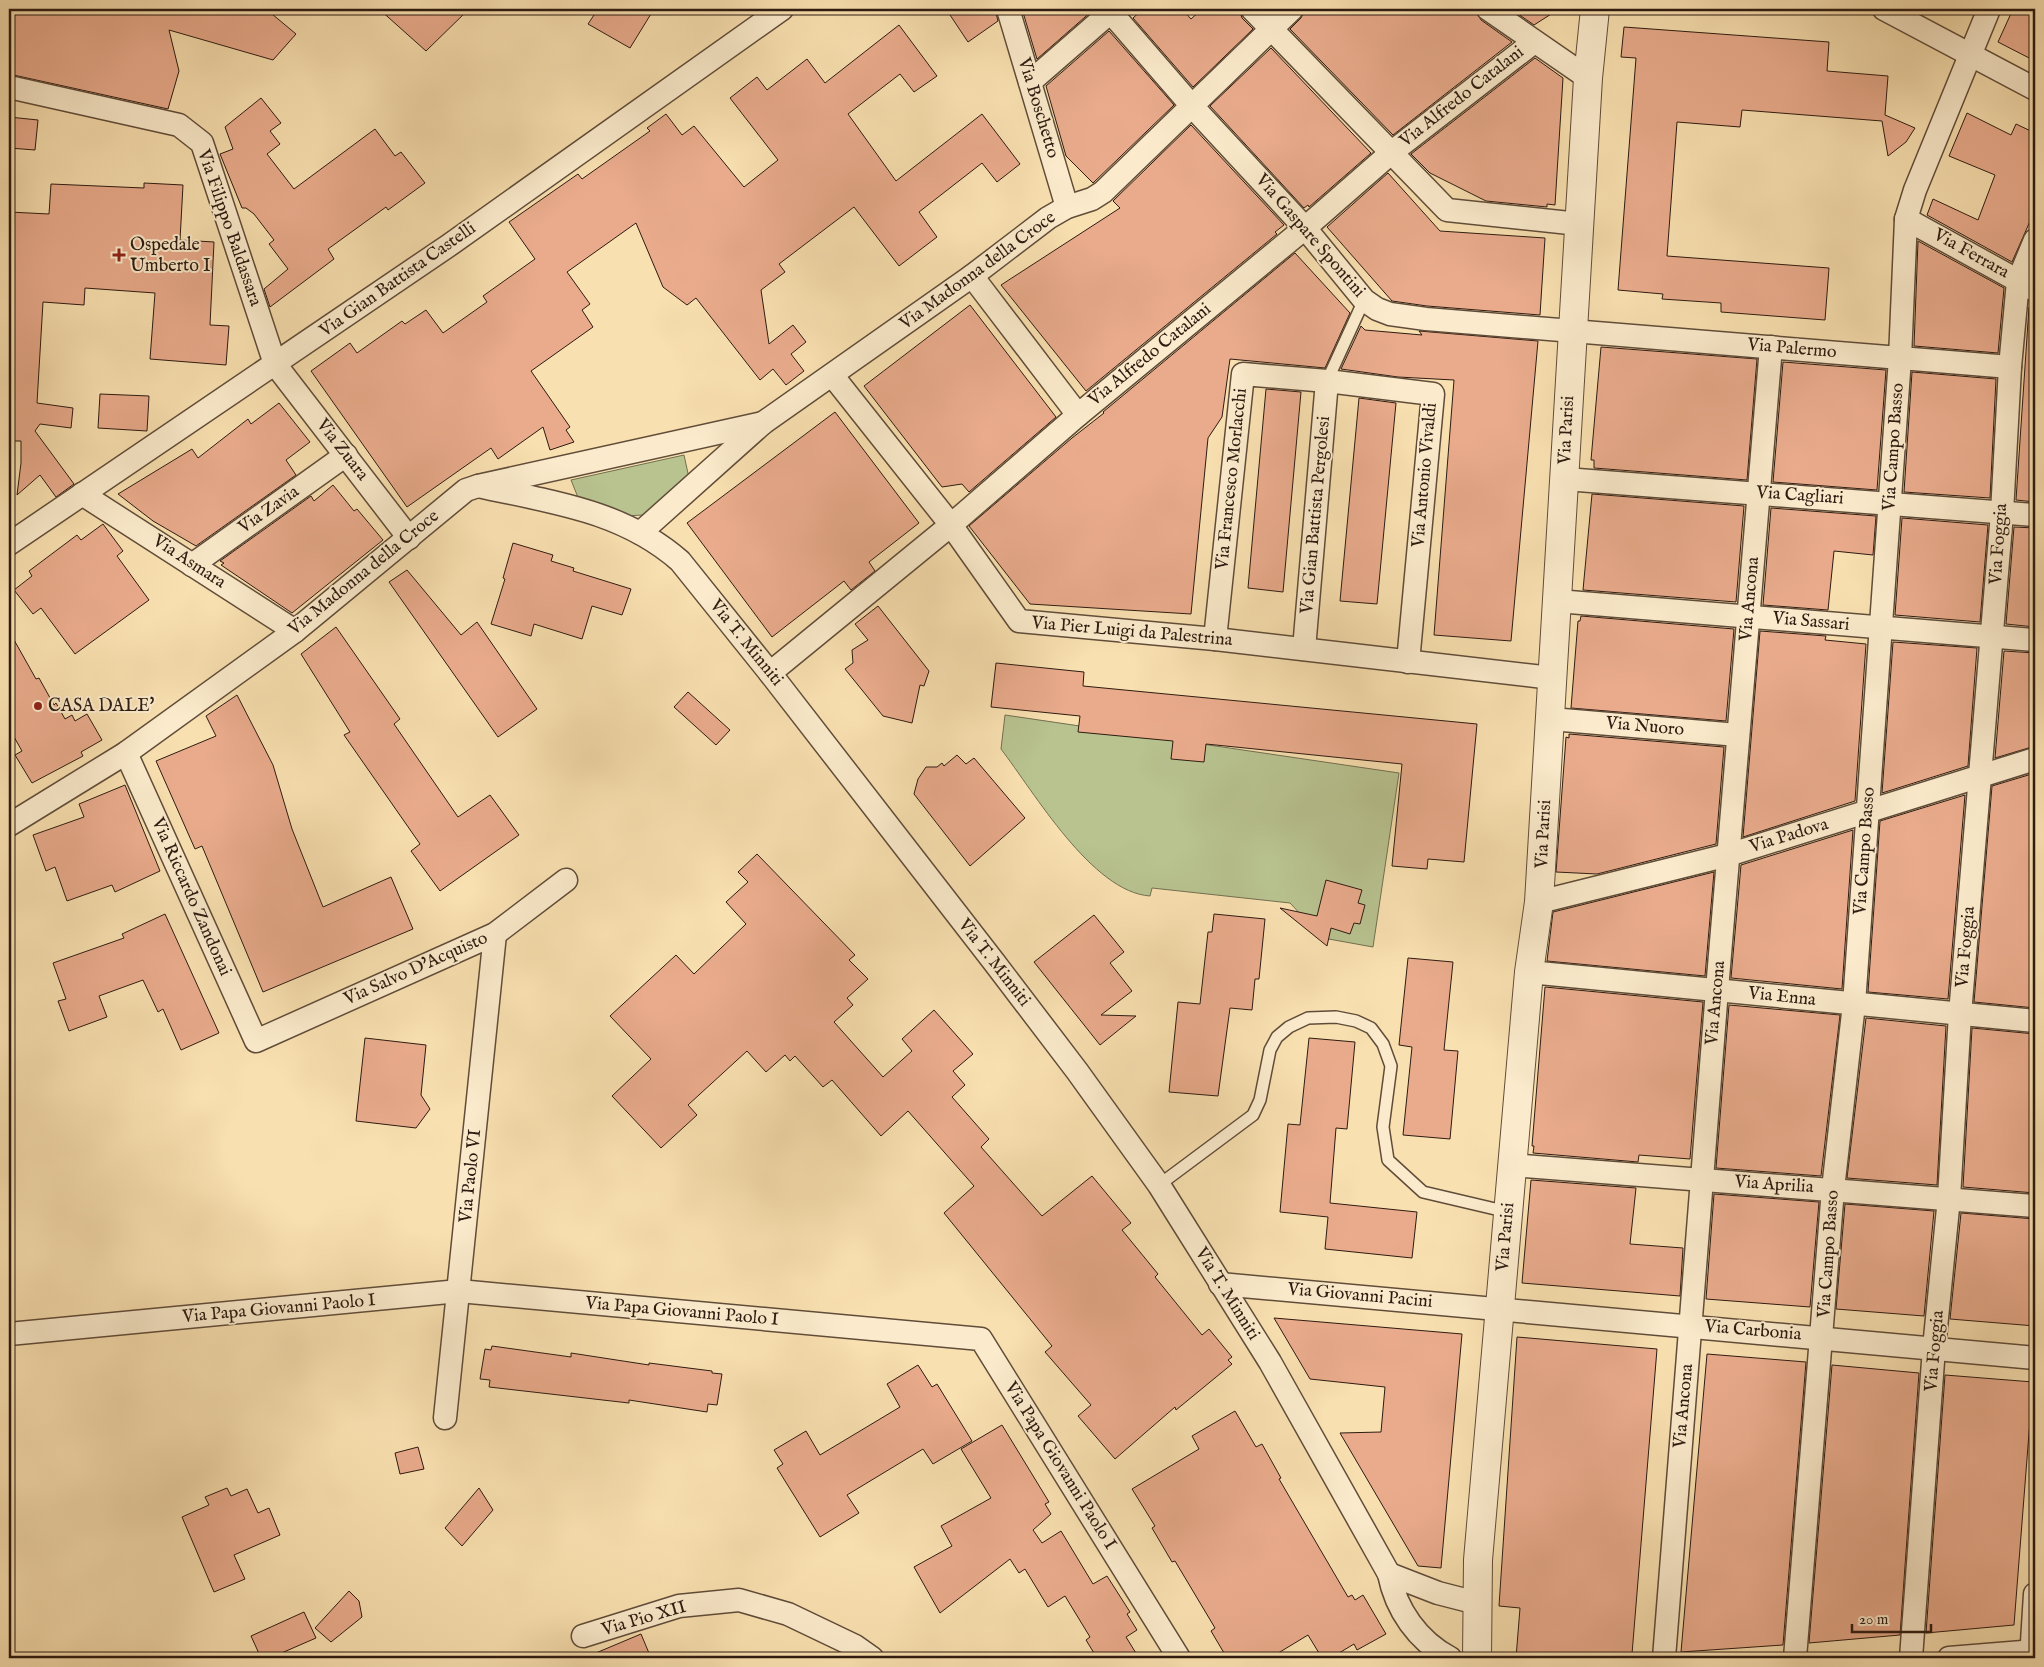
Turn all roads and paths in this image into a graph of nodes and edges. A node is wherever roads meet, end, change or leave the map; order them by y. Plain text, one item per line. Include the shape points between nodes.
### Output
1 (782, 9) edge
2 (1008, 9) edge
3 (1252, 9) edge
4 (1292, 9) edge
5 (1488, 9) edge
6 (1596, 9) edge
7 (1884, 9) edge
8 (1988, 9) edge
9 (1111, 10) edge
10 (1271, 28) junction
11 (1534, 42) junction
12 (1972, 54) junction
13 (1588, 78) junction
14 (1030, 82) junction
15 (9, 87) edge
16 (2035, 89) edge
17 (1191, 105) junction
18 (1392, 152) junction
19 (1067, 208) junction
20 (1906, 219) junction
21 (1579, 224) junction
22 (1306, 228) junction
23 (2035, 240) edge
24 (972, 276) junction
25 (2027, 285) edge
26 (1364, 300) junction
27 (1573, 331) junction
28 (1771, 348) junction
29 (1900, 358) junction
30 (275, 364) junction
31 (2010, 367) junction
32 (832, 375) junction
33 (1327, 381) junction
34 (1078, 415) junction
35 (763, 423) junction
36 (346, 455) junction
37 (1565, 478) junction
38 (478, 486) junction
39 (1759, 493) junction
40 (82, 494) junction
41 (1890, 502) junction
42 (2002, 512) junction
43 (2035, 515) edge
44 (951, 525) junction
45 (640, 533) junction
46 (409, 538) junction
47 (9, 544) edge
48 (192, 565) junction
49 (1557, 601) junction
50 (1748, 616) junction
51 (1881, 629) junction
52 (295, 630) junction
53 (1992, 637) junction
54 (1215, 639) junction
55 (2035, 640) edge
56 (1304, 650) junction
57 (1408, 662) junction
58 (770, 673) junction
59 (1552, 678) junction
60 (1551, 719) junction
61 (1738, 735) junction
62 (126, 753) junction
63 (2035, 759) edge
64 (1980, 776) junction
65 (1868, 812) junction
66 (9, 825) edge
67 (1728, 855) junction
68 (566, 880) dead end
69 (1539, 902) junction
70 (495, 934) junction
71 (1529, 972) junction
72 (1717, 990) junction
73 (1854, 1004) junction
74 (1960, 1014) junction
75 (2035, 1021) edge
76 (256, 1041) joint
77 (1512, 1165) junction
78 (1702, 1179) junction
79 (1160, 1185) junction
80 (1834, 1189) junction
81 (1949, 1198) junction
82 (2035, 1206) edge
83 (1508, 1212) junction
84 (1220, 1284) junction
85 (459, 1292) junction
86 (1500, 1308) junction
87 (1691, 1326) junction
88 (9, 1334) edge
89 (1823, 1337) junction
90 (1934, 1348) junction
91 (2035, 1358) edge
92 (445, 1418) dead end
93 (1390, 1574) junction
94 (2035, 1594) edge
95 (1477, 1603) junction
96 (582, 1636) dead end
97 (2032, 1654) edge
98 (872, 1658) edge
99 (1179, 1658) edge
100 (1450, 1658) edge
101 (1477, 1658) edge
102 (1664, 1658) edge
103 (1795, 1658) edge
104 (1911, 1658) edge
105 (1949, 1658) edge

1 - 30 street, Via Gian Battista Castelli via 448,246
2 - 14 street, Via Boschetto
3 - 10 street
4 - 10 street, Via Madonna della Croce
5 - 11 street
6 - 13 street, Via Parisi
7 - 12 street
8 - 12 street, Via Campo Basso
9 - 14 street
9 - 17 street, Via Gaspare Spontini
10 - 17 street, Via Madonna della Croce
10 - 18 street
11 - 13 street
11 - 18 street, Via Alfredo Catalani
12 - 16 street
12 - 20 street, Via Campo Basso
13 - 21 street, Via Parisi
14 - 19 street, Via Boschetto
15 - 30 street, Via Filippo Baldassara via 179,125 202,143
17 - 19 street, Via Madonna della Croce via 1103,192
17 - 22 street, Via Gaspare Spontini
18 - 21 street via 1447,210
18 - 22 street, Via Alfredo Catalani
19 - 24 street, Via Madonna della Croce via 1048,218
20 - 25 street, Via Ferrara
20 - 29 street, Via Campo Basso
21 - 27 street, Via Parisi
22 - 26 street, Via Gaspare Spontini
22 - 34 street, Via Alfredo Catalani
23 - 25 street, Via Foggia
24 - 32 street, Via Madonna della Croce
24 - 34 street
25 - 31 street, Via Foggia
26 - 27 street, Via Gaspare Spontini via 1377,309 1399,315
26 - 33 lane
27 - 28 street, Via Palermo
27 - 37 street, Via Parisi
28 - 29 street, Via Palermo
28 - 39 street, Via Ancona
29 - 31 street, Via Palermo
29 - 41 street, Via Campo Basso
30 - 36 street, Via Zuara
30 - 40 street, Via Gian Battista Castelli
31 - 42 street, Via Foggia
32 - 35 street, Via Madonna della Croce
32 - 44 street, Via Pier Luigi da Palestrina
33 - 54 street, Via Francesco Morlacchi via 1243,374
33 - 56 street, Via Gian Battista Pergolesi
33 - 57 street, Via Antonio Vivaldi via 1433,394
34 - 44 street, Via Alfredo Catalani
35 - 38 street, Via Madonna della Croce
35 - 45 street, Via Madonna della Croce
36 - 46 street, Via Zuara
36 - 48 street, Via Zavia
37 - 39 street, Via Cagliari
37 - 49 street, Via Parisi
38 - 45 street, Via T. Minniti via 579,509 618,521
38 - 46 street, Via Madonna della Croce via 466,490
39 - 41 street, Via Cagliari
39 - 50 street, Via Ancona
40 - 47 street, Via Gian Battista Castelli
40 - 48 street, Via Asmara
41 - 42 street, Via Cagliari
41 - 51 street, Via Campo Basso
42 - 43 street, Via Cagliari
42 - 53 street, Via Foggia
44 - 54 street, Via Pier Luigi da Palestrina via 1019,621
44 - 58 street, Via Alfredo Catalani
45 - 58 street, Via T. Minniti via 680,561
46 - 52 street, Via Madonna della Croce
48 - 52 street, Via Asmara
49 - 50 street, Via Sassari
49 - 59 street, Via Parisi
50 - 51 street, Via Sassari
50 - 61 street, Via Ancona
51 - 53 street, Via Sassari
51 - 65 street, Via Campo Basso
52 - 62 street, Via Madonna della Croce
53 - 55 street, Via Sassari
53 - 64 street, Via Foggia
54 - 56 street, Via Pier Luigi da Palestrina
56 - 57 street, Via Pier Luigi da Palestrina
57 - 59 street, Via Pier Luigi da Palestrina
58 - 79 street, Via T. Minniti via 1078,1071
59 - 60 street, Via Parisi
60 - 61 street, Via Nuoro
60 - 69 street, Via Parisi
61 - 67 street, Via Ancona
62 - 66 street, Via Madonna della Croce
62 - 76 street, Via Riccardo Zandonai
63 - 64 street, Via Padova
64 - 65 street, Via Padova
64 - 74 street, Via Foggia
65 - 67 street, Via Padova
65 - 73 street, Via Campo Basso
67 - 69 street, Via Padova
67 - 72 street, Via Ancona
68 - 70 street, Via Salvo D'Acquisto
69 - 71 street, Via Parisi
70 - 76 street, Via Salvo D'Acquisto
70 - 85 street, Via Paolo VI
71 - 72 street, Via Enna
71 - 77 street, Via Parisi
72 - 73 street, Via Enna
72 - 78 street, Via Ancona
73 - 74 street, Via Enna
73 - 80 street, Via Campo Basso
74 - 75 street, Via Enna
74 - 81 street, Via Foggia
77 - 78 street, Via Aprilia
77 - 83 street, Via Parisi
78 - 80 street, Via Aprilia
78 - 87 street, Via Ancona
79 - 83 lane via 1253,1115 1260,1100 1270,1050 1277,1037 1308,1018 1336,1017 1371,1028 1384,1044 1391,1066 1383,1127 1388,1160 1423,1192
79 - 84 street, Via T. Minniti
80 - 81 street, Via Aprilia
80 - 89 street, Via Campo Basso
81 - 82 street, Via Aprilia
81 - 90 street, Via Foggia
83 - 86 street, Via Parisi
84 - 86 street, Via Giovanni Pacini
84 - 93 street, Via T. Minniti via 1270,1362
85 - 88 street, Via Papa Giovanni Paolo I
85 - 92 street, Via Paolo VI
85 - 99 street, Via Papa Giovanni Paolo I via 981,1339
86 - 87 street, Via Carbonia
86 - 95 street, Via Parisi
87 - 89 street, Via Carbonia
87 - 102 street, Via Ancona
89 - 90 street, Via Carbonia
89 - 103 street, Via Campo Basso
90 - 91 street, Via Carbonia
90 - 104 street, Via Foggia
93 - 95 street via 1438,1593
93 - 100 street, Via T. Minniti via 1393,1596 1421,1639
94 - 97 street
95 - 101 street, Via Parisi
96 - 98 street, Via Pio XII via 679,1606 739,1600 788,1614 855,1646
97 - 105 street

